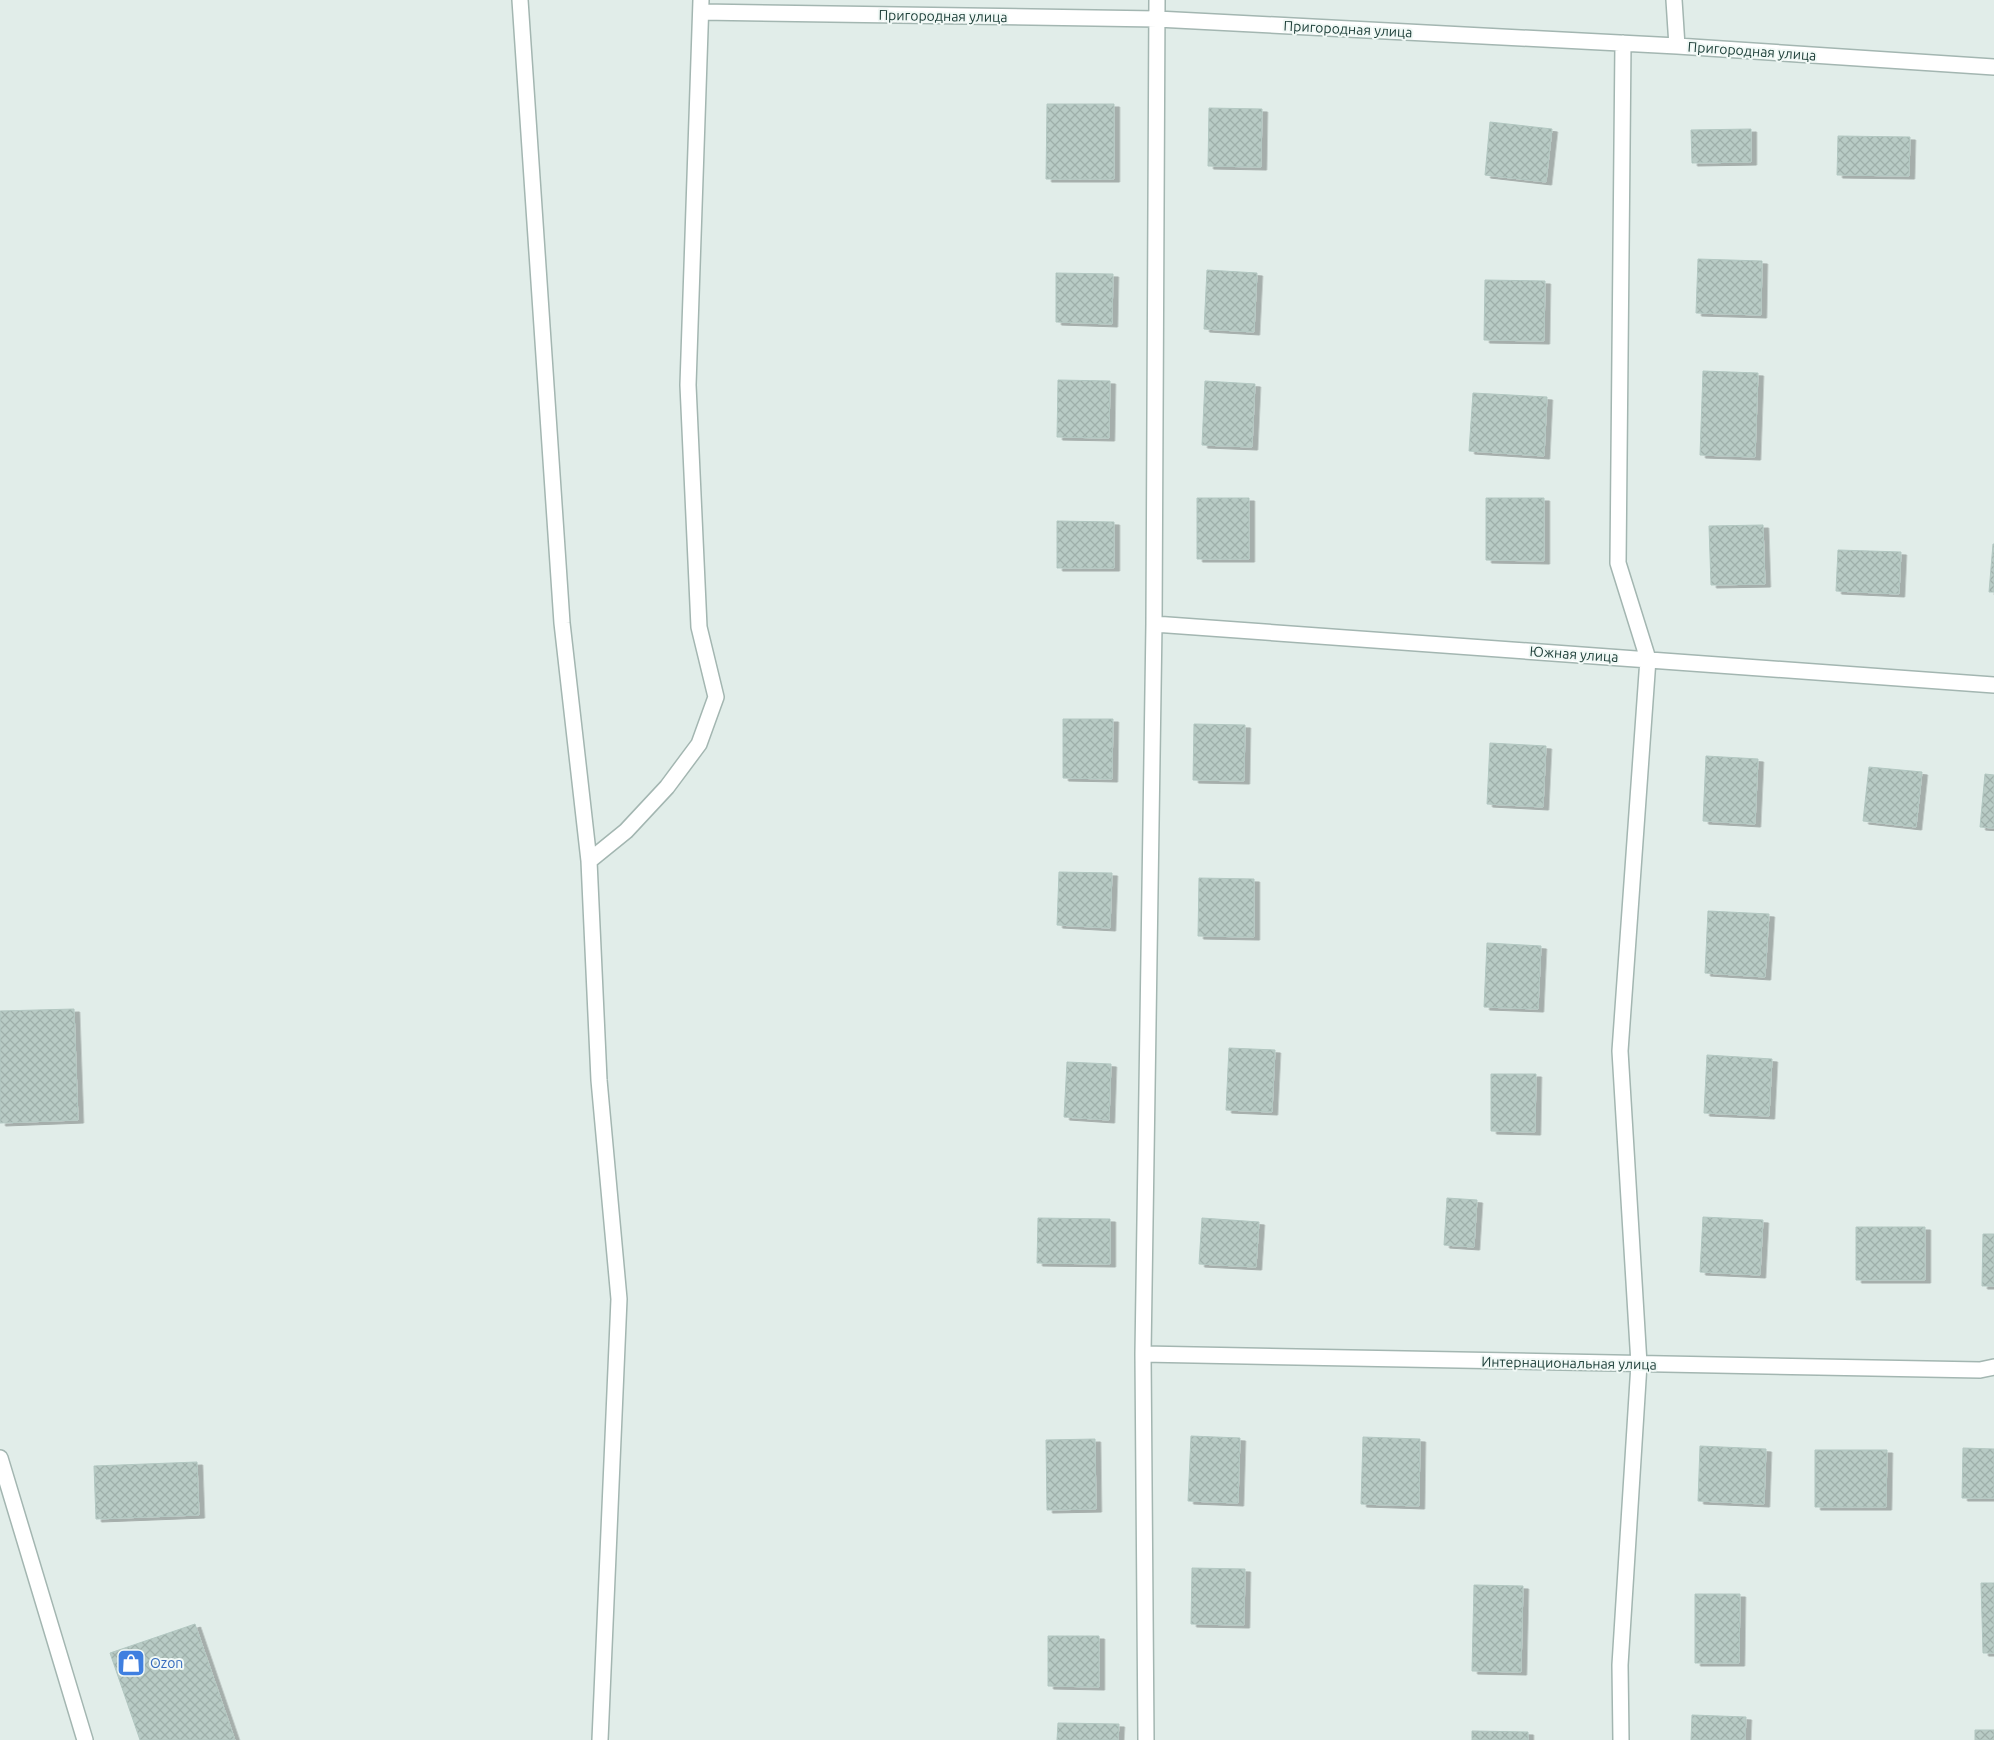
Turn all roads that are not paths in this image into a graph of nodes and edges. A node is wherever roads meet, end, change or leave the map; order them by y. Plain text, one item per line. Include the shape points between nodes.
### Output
1 (520, 0) edge
2 (1157, 0) edge
3 (1674, 0) edge
4 (701, 6) edge
5 (1157, 20) junction
6 (1623, 44) junction
7 (1677, 46) junction
8 (1994, 66) edge
9 (1154, 624) junction
10 (1648, 659) junction
11 (1994, 685) edge
12 (590, 861) junction
13 (1143, 1354) junction
14 (1639, 1364) junction
15 (1994, 1367) edge
16 (0, 1458) edge
17 (84, 1740) edge
18 (600, 1740) edge
19 (1146, 1740) edge
20 (1621, 1740) edge

1 - 12 street via 562,622
2 - 5 street
3 - 7 street
4 - 5 street, Пригородная улица
4 - 12 street via 688,385 699,627 716,697 699,744 667,787 626,831
5 - 6 street, Пригородная улица
5 - 9 street
6 - 7 street, Пригородная улица
6 - 10 street via 1618,563
7 - 8 street, Пригородная улица
9 - 10 street, Южная улица
9 - 13 street
10 - 11 street, Южная улица
10 - 14 street via 1620,1051
12 - 18 street via 598,1080 619,1299
13 - 14 street, Интернациональная улица
13 - 19 street
14 - 15 street, Интернациональная улица via 1980,1370
14 - 20 street via 1620,1665
16 - 17 street

